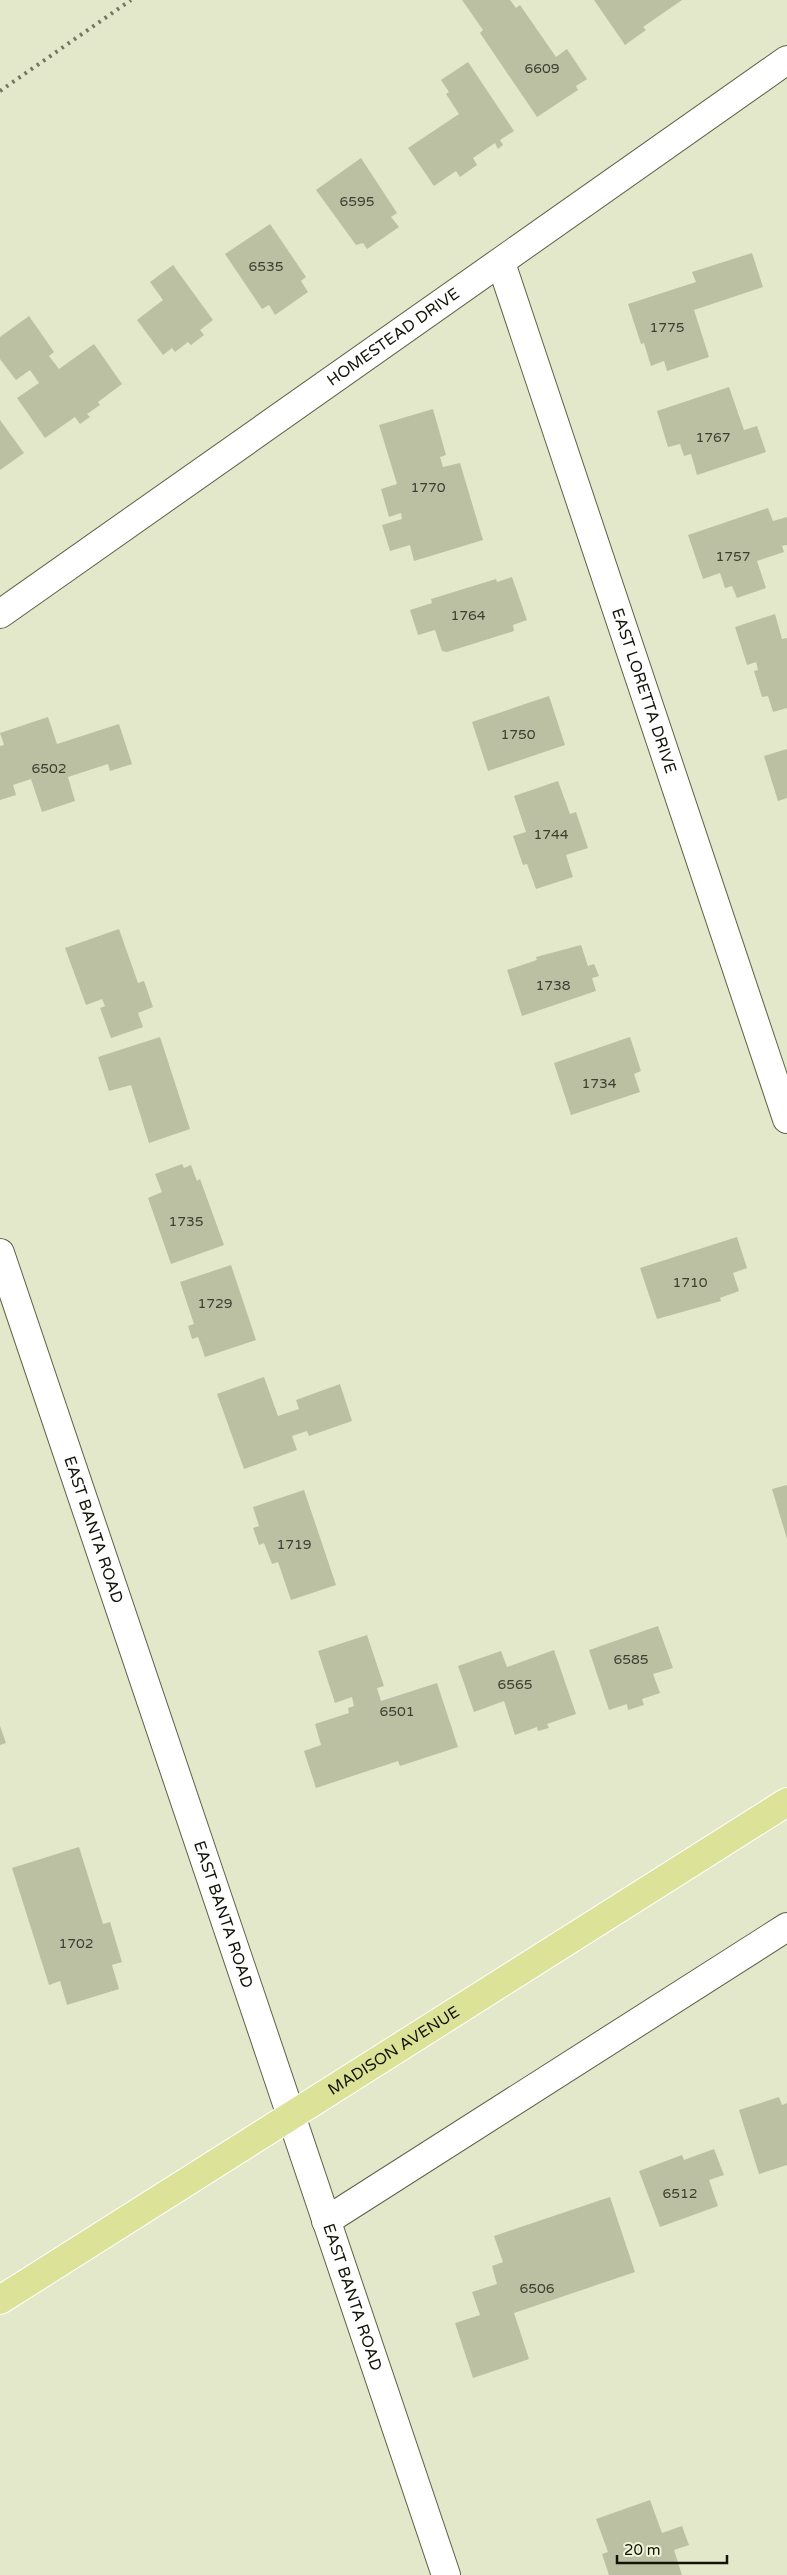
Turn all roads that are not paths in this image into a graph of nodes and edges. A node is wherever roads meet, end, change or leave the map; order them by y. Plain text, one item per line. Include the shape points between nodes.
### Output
1 (787, 60) edge
2 (501, 263) junction
3 (0, 614) edge
4 (787, 1119) edge
5 (0, 1253) edge
6 (787, 1802) edge
7 (787, 1927) edge
8 (290, 2114) junction
9 (326, 2221) junction
10 (0, 2300) edge
11 (446, 2575) edge

1 - 2 street, HOMESTEAD DRIVE
2 - 3 street, HOMESTEAD DRIVE
2 - 4 street, EAST LORETTA DRIVE
5 - 8 street, EAST BANTA ROAD
6 - 8 main road, MADISON AVENUE
7 - 9 street
8 - 9 street, EAST BANTA ROAD
8 - 10 main road, MADISON AVENUE
9 - 11 street, EAST BANTA ROAD

